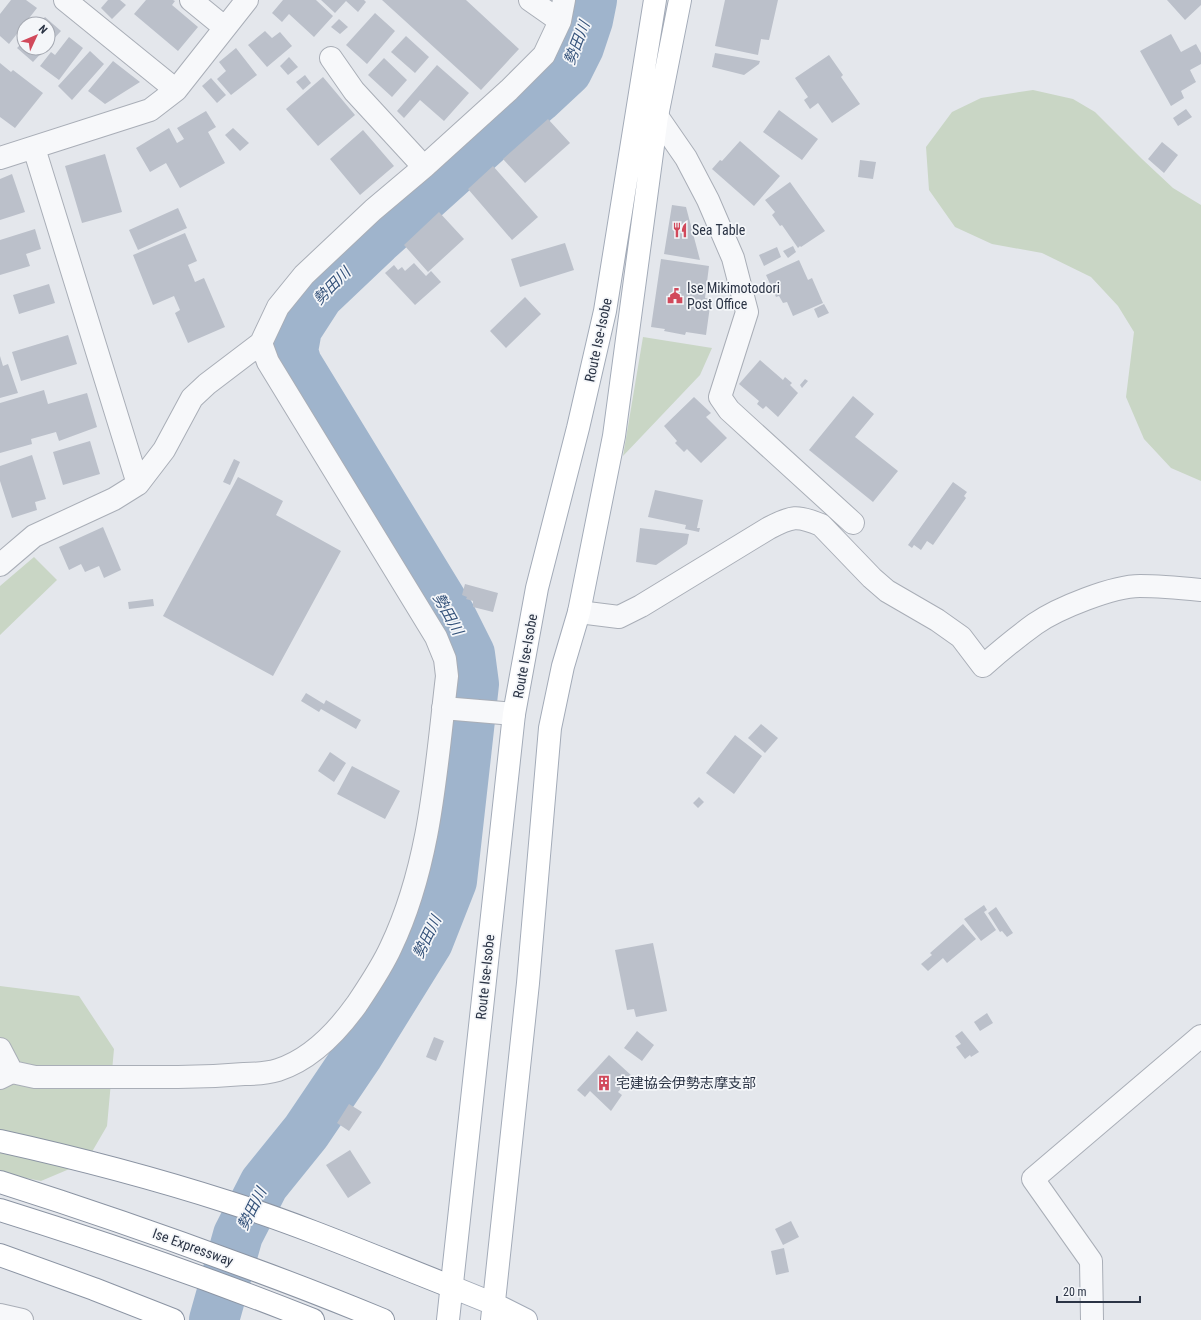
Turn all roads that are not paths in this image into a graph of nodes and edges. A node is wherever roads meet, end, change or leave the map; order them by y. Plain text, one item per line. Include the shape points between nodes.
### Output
1 (65, 0) edge
2 (191, 0) edge
3 (246, 0) edge
4 (530, 0) edge
5 (654, 0) edge
6 (680, 0) edge
7 (562, 10) edge
8 (224, 27) junction
9 (331, 58) dead end
10 (176, 90) junction
11 (657, 116) junction
12 (34, 148) junction
13 (4, 152) edge
14 (424, 167) junction
15 (261, 343) junction
16 (138, 484) junction
17 (853, 523) dead end
18 (0, 565) edge
19 (1201, 590) edge
20 (579, 612) junction
21 (448, 708) junction
22 (504, 714) junction
23 (1201, 1036) edge
24 (0, 1049) edge
25 (6, 1075) edge
26 (0, 1141) edge
27 (0, 1182) edge
28 (0, 1210) edge
29 (0, 1255) edge
30 (452, 1287) junction
31 (493, 1312) edge
32 (0, 1315) edge
33 (22, 1320) edge
34 (173, 1320) edge
35 (313, 1320) edge
36 (383, 1320) edge
37 (448, 1320) edge
38 (526, 1320) edge
39 (1092, 1320) edge

1 - 10 street
2 - 8 street
3 - 8 street
4 - 7 street
5 - 22 main road, Route Ise-Isobe via 605,311 578,428
6 - 11 main road, Route Ise-Isobe
7 - 14 street via 544,55
8 - 10 street
9 - 14 street via 354,91
10 - 12 street via 150,110
11 - 17 street via 686,158 708,200 733,258 748,312 720,397 728,410
11 - 20 main road, Route Ise-Isobe via 614,436
12 - 13 street
12 - 16 street
14 - 15 street via 373,210 304,275 278,307
15 - 16 street via 192,398 164,450
15 - 21 street via 268,362 436,637 447,670
16 - 18 street via 114,499 34,536
19 - 20 street via 1139,586 1100,594 1069,606 1037,623 983,666 961,637 887,591 821,525 797,517 769,528 619,617
20 - 31 main road, Route Ise-Isobe via 563,666 550,728 528,983
21 - 22 street
21 - 25 street via 428,830 416,884 405,913 391,948 362,996 333,1034 317,1049 278,1070 253,1074 207,1077
22 - 30 main road, Route Ise-Isobe
23 - 39 street via 1033,1179 1091,1262
24 - 25 street
26 - 30 main road via 46,1151 228,1202 279,1219
27 - 36 main road, Ise Expressway via 191,1246
28 - 35 main road, Ise Expressway via 183,1271
29 - 34 main road
30 - 31 main road
30 - 37 main road, Route Ise-Isobe
31 - 38 main road
32 - 33 street

